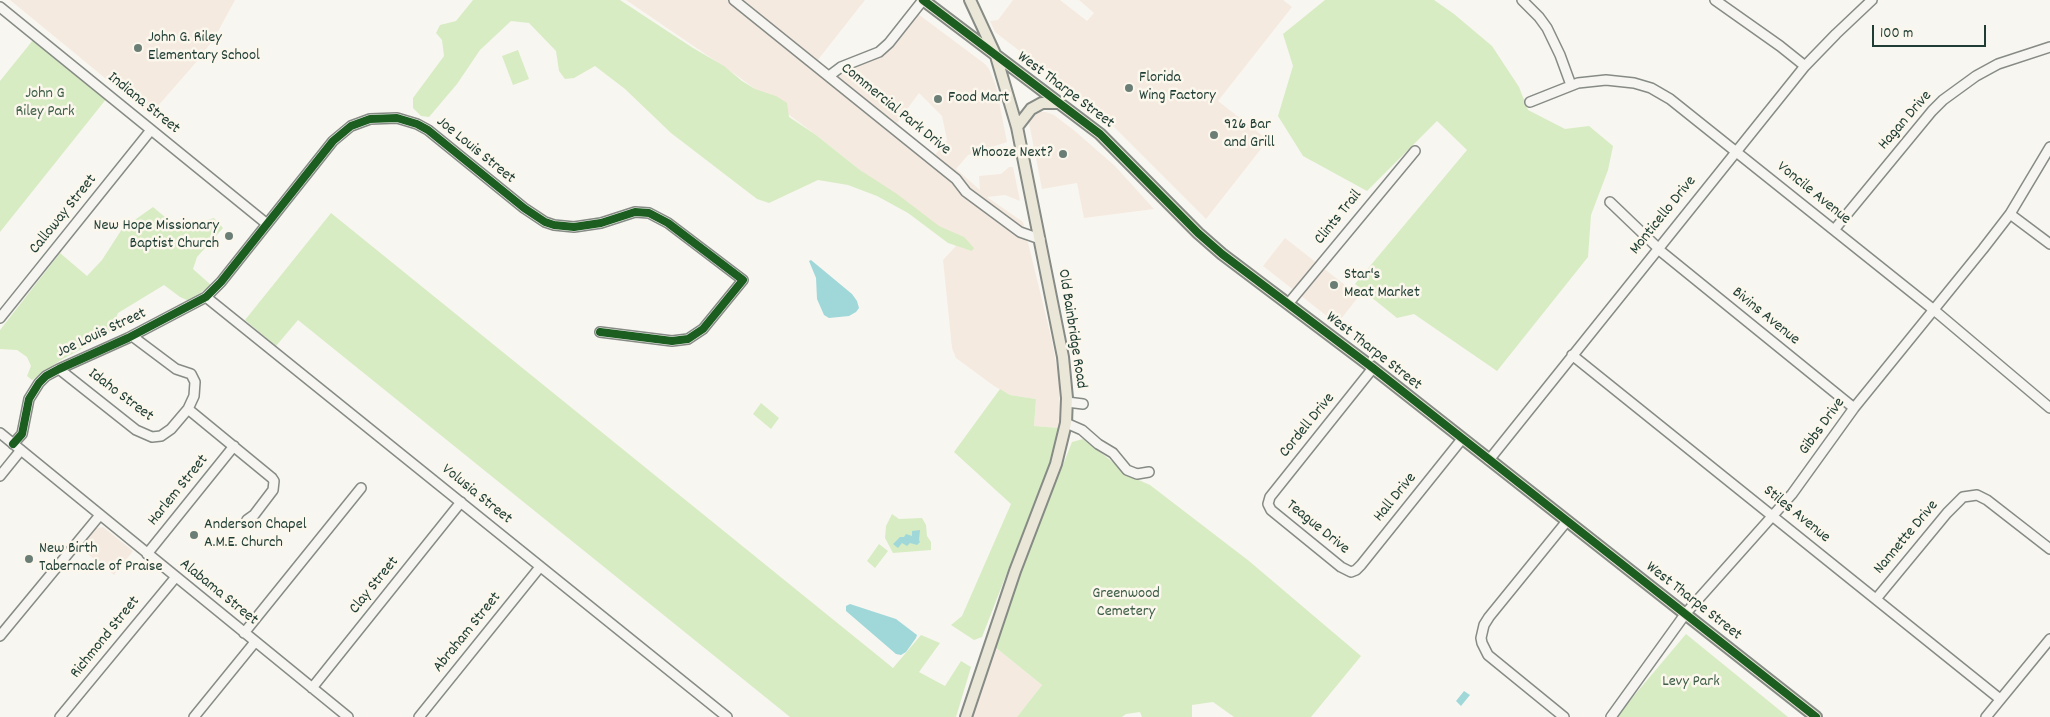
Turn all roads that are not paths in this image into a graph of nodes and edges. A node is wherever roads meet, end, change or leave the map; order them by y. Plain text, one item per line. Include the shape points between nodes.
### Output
1 (734, 0) edge
2 (923, 0) edge
3 (970, 0) edge
4 (1522, 0) edge
5 (1715, 0) edge
6 (1872, 0) edge
7 (2, 11) edge
8 (2050, 47) edge
9 (996, 56) junction
10 (1805, 66) junction
11 (829, 76) junction
12 (1571, 85) junction
13 (1530, 102) dead end
14 (1060, 103) junction
15 (1017, 127) junction
16 (151, 130) junction
17 (2050, 147) edge
18 (1415, 151) dead end
19 (1736, 152) junction
20 (1610, 202) dead end
21 (2010, 214) junction
22 (267, 224) junction
23 (1834, 230) junction
24 (1040, 239) junction
25 (2050, 244) edge
26 (1658, 248) junction
27 (206, 297) junction
28 (1288, 304) junction
29 (1934, 310) junction
30 (0, 318) edge
31 (600, 332) dead end
32 (132, 336) junction
33 (1572, 355) junction
34 (59, 368) junction
35 (1373, 368) junction
36 (1067, 402) junction
37 (1083, 404) dead end
38 (1854, 408) junction
39 (2050, 408) edge
40 (188, 409) junction
41 (1066, 423) junction
42 (0, 434) edge
43 (1462, 439) junction
44 (234, 446) junction
45 (17, 447) junction
46 (1489, 460) junction
47 (1148, 472) dead end
48 (0, 476) edge
49 (360, 488) dead end
50 (461, 502) junction
51 (1268, 504) joint
52 (100, 515) junction
53 (1772, 516) junction
54 (246, 520) dead end
55 (1566, 521) junction
56 (2050, 549) edge
57 (147, 554) junction
58 (540, 567) junction
59 (1350, 572) joint
60 (175, 578) junction
61 (1876, 599) junction
62 (1686, 613) junction
63 (244, 633) junction
64 (0, 636) edge
65 (2050, 639) edge
66 (255, 642) junction
67 (312, 688) junction
68 (2000, 699) junction
69 (336, 713) edge
70 (60, 717) edge
71 (194, 717) edge
72 (348, 717) edge
73 (419, 717) edge
74 (727, 717) edge
75 (966, 717) edge
76 (1564, 717) edge
77 (1611, 717) edge
78 (1816, 717) edge
79 (1986, 717) edge

1 - 11 street, Commercial Park Drive
2 - 9 main road, West Tharpe Street
2 - 11 street via 878,52 841,67
3 - 9 main road, Old Bainbridge Road
4 - 12 street via 1547,28
5 - 10 street
6 - 10 street, Monticello Drive
7 - 16 street, Indiana Street
8 - 23 street, Hagan Drive via 1998,64 1943,100
9 - 14 main road, West Tharpe Street
9 - 15 main road, Old Bainbridge Road
10 - 19 street, Monticello Drive
11 - 24 street, Commercial Park Drive via 956,178 966,192 1020,232
12 - 13 street, Voncile Avenue
12 - 19 street, Voncile Avenue via 1606,80 1651,88 1670,99
14 - 15 main road via 1042,103 1031,109
14 - 28 main road, West Tharpe Street via 1121,153 1198,233
15 - 24 main road, Old Bainbridge Road
16 - 22 street, Indiana Street
16 - 30 street, Calloway Street
17 - 21 street, Gibbs Drive
18 - 28 street, Clints Trail
19 - 23 street, Voncile Avenue
19 - 26 street, Monticello Drive
20 - 26 street, Bivins Avenue
21 - 25 street
21 - 29 street, Gibbs Drive
22 - 27 street, Joe Louis Street
22 - 31 street, Joe Louis Street via 341,134 351,126 370,119 397,118 428,130 545,222 574,227 635,212 649,213 743,280 703,329 688,339 672,341
23 - 29 street, Voncile Avenue
24 - 36 main road, Old Bainbridge Road via 1063,357
26 - 33 street, Monticello Drive
26 - 38 street, Bivins Avenue
27 - 32 street, Joe Louis Street
27 - 50 street, Volusia Street
28 - 35 main road, West Tharpe Street
29 - 38 street, Gibbs Drive
29 - 39 street, Voncile Avenue
32 - 34 street, Joe Louis Street
32 - 40 street via 176,369 190,374 195,382 194,396
33 - 46 street, Monticello Drive
33 - 53 street, Stiles Avenue
34 - 40 street, Idaho Street via 145,435 161,436 171,430
34 - 45 street, Joe Louis Street via 46,376 29,399
35 - 43 main road, West Tharpe Street
35 - 51 street, Cordell Drive via 1270,497
36 - 37 street
36 - 41 main road, Old Bainbridge Road
38 - 53 street, Gibbs Drive via 1808,473
40 - 44 street
41 - 47 street via 1082,430 1113,453 1127,470 1137,474
41 - 75 main road, Old Bainbridge Road via 1056,464 1015,571
42 - 45 street, Alabama Street
43 - 46 main road, West Tharpe Street
43 - 59 street, Hall Drive via 1360,566
44 - 54 street via 272,478 275,486 254,515
44 - 57 street, Harlem Street
45 - 48 street, Joe Louis Street
45 - 52 street, Alabama Street
46 - 55 main road, West Tharpe Street
49 - 63 street
50 - 58 street, Volusia Street
50 - 67 street, Clay Street
51 - 59 street, Teague Drive via 1271,510
52 - 57 street, Alabama Street
52 - 64 street
53 - 61 street, Stiles Avenue
53 - 62 street, Gibbs Drive
55 - 62 main road, West Tharpe Street
55 - 76 street via 1484,625 1481,638 1488,655
56 - 61 street, Nannette Drive via 1987,500 1977,496 1963,497
57 - 60 street, Alabama Street
58 - 73 street, Abraham Street
58 - 74 street, Volusia Street
60 - 63 street, Alabama Street
60 - 70 street, Richmond Street
61 - 68 street, Stiles Avenue
62 - 77 street, Gibbs Drive
62 - 78 main road, West Tharpe Street
63 - 66 street, Alabama Street
65 - 68 street
66 - 67 street, Alabama Street
66 - 71 street
67 - 69 street, Alabama Street
68 - 79 street
69 - 72 street, Alabama Street

